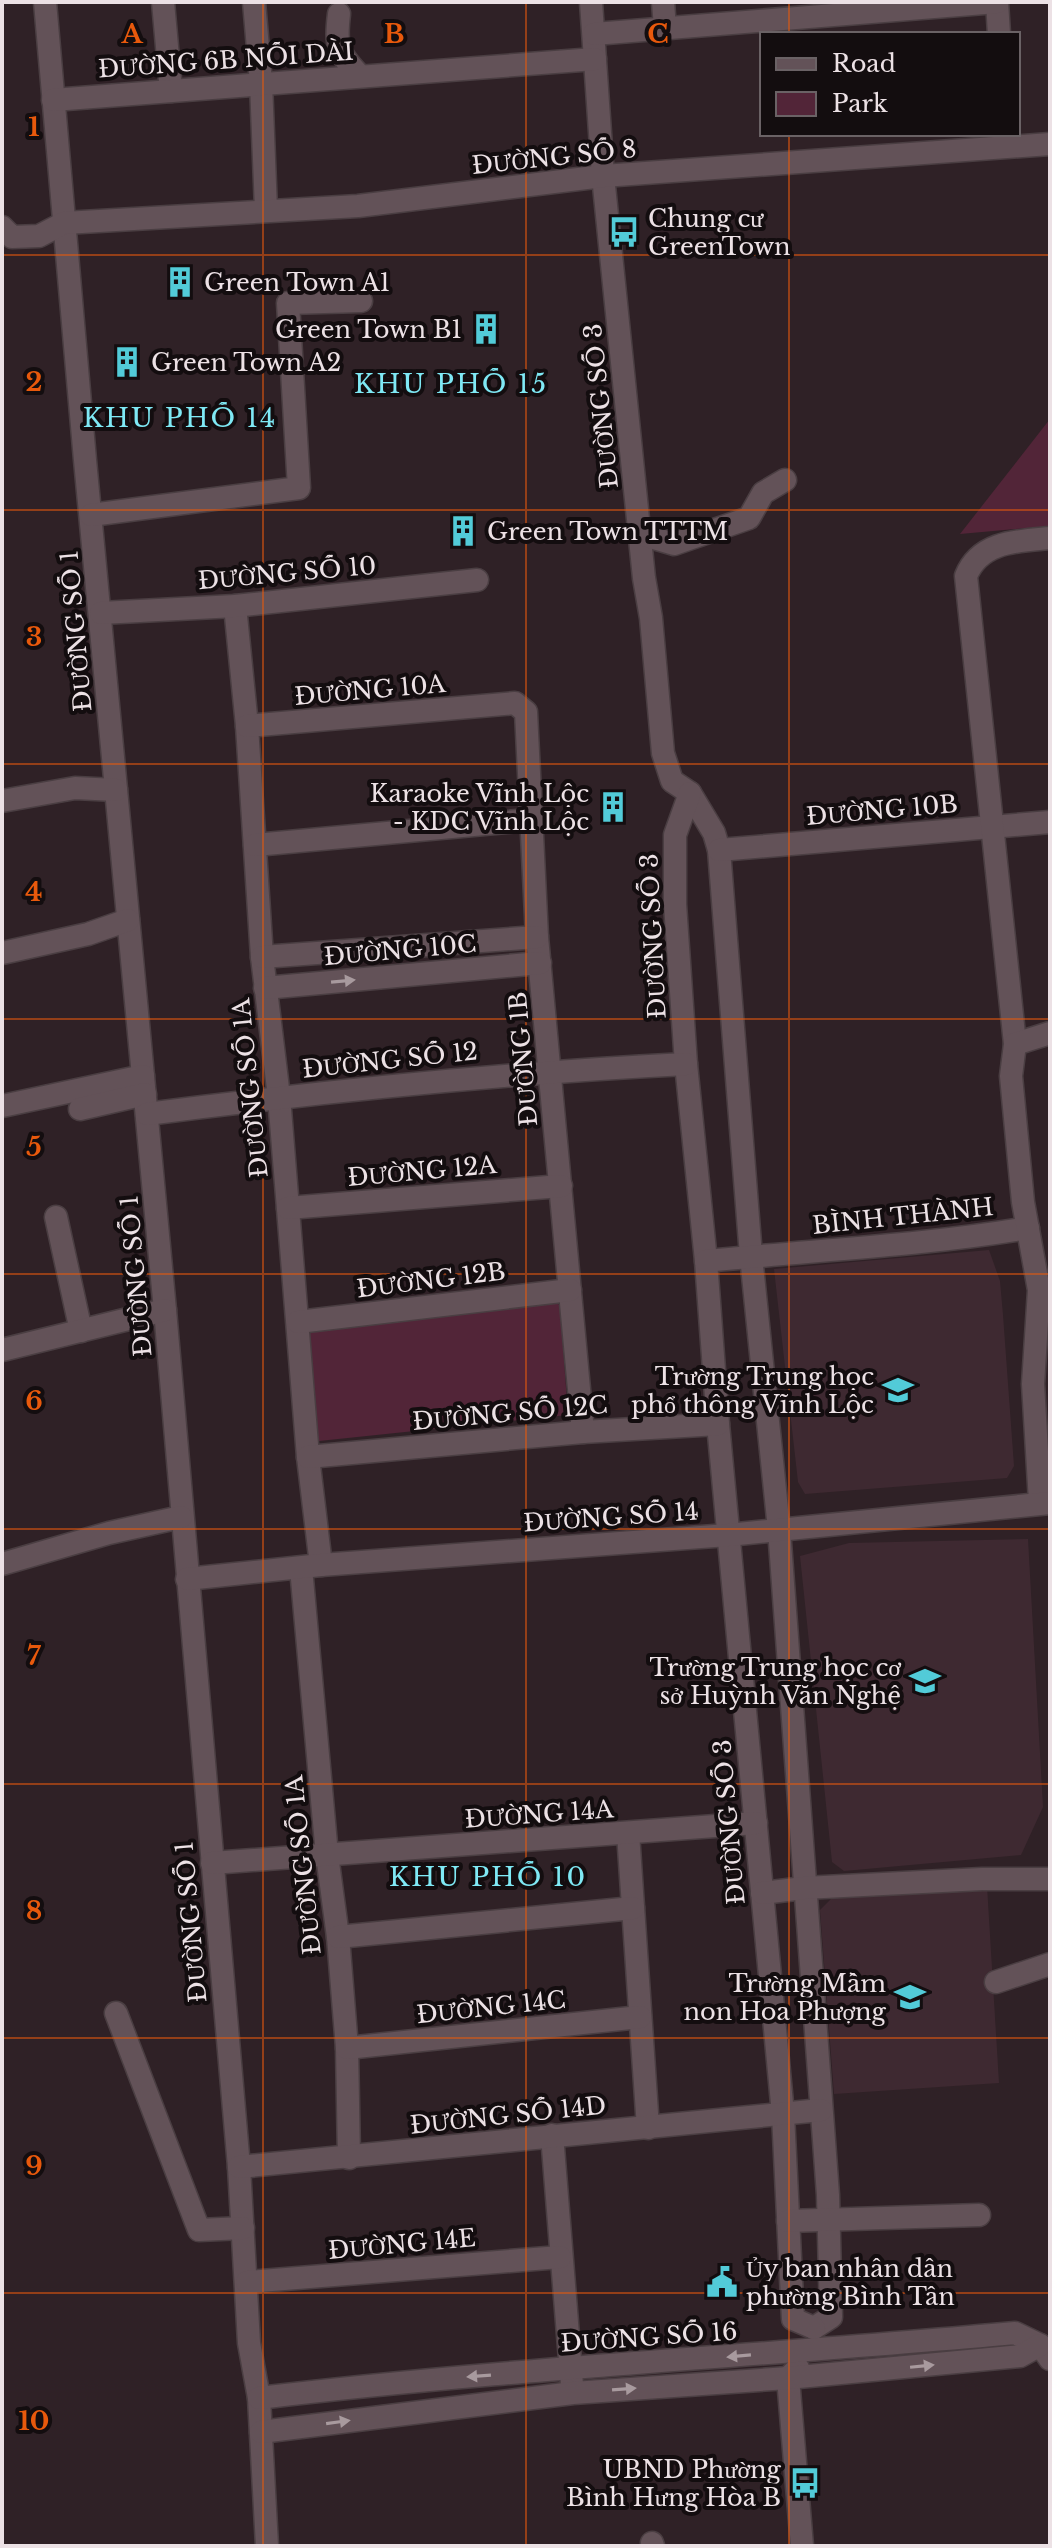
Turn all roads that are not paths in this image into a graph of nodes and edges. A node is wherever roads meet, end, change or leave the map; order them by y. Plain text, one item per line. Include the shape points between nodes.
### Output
1 (45, 2) edge
2 (163, 2) edge
3 (254, 2) edge
4 (591, 2) edge
5 (663, 2) edge
6 (997, 2) edge
7 (339, 14) dead end
8 (665, 28) junction
9 (999, 32) edge
10 (594, 34) junction
11 (595, 59) junction
12 (360, 76) junction
13 (261, 83) junction
14 (171, 91) junction
15 (53, 100) junction
16 (1005, 141) edge
17 (1050, 144) edge
18 (603, 176) junction
19 (266, 210) junction
20 (64, 223) junction
21 (2, 227) edge
22 (361, 301) dead end
23 (785, 480) dead end
24 (91, 515) junction
25 (640, 534) junction
26 (1050, 538) edge
27 (477, 580) dead end
28 (235, 606) junction
29 (101, 613) junction
30 (498, 705) joint
31 (247, 726) junction
32 (116, 790) junction
33 (690, 793) junction
34 (2, 801) edge
35 (529, 820) junction
36 (1050, 822) edge
37 (991, 827) junction
38 (255, 845) junction
39 (719, 850) junction
40 (128, 920) junction
41 (537, 937) junction
42 (2, 953) edge
43 (262, 957) junction
44 (540, 963) junction
45 (265, 988) junction
46 (1050, 1033) edge
47 (1015, 1044) junction
48 (686, 1064) junction
49 (550, 1071) junction
50 (145, 1095) junction
51 (279, 1097) junction
52 (2, 1106) edge
53 (80, 1109) dead end
54 (561, 1186) junction
55 (288, 1208) junction
56 (56, 1217) dead end
57 (1028, 1228) junction
58 (751, 1256) junction
59 (706, 1261) junction
60 (570, 1290) junction
61 (165, 1310) junction
62 (298, 1322) junction
63 (81, 1331) junction
64 (2, 1350) edge
65 (718, 1424) junction
66 (583, 1432) junction
67 (308, 1457) junction
68 (1045, 1503) edge
69 (181, 1517) junction
70 (779, 1529) junction
71 (728, 1535) junction
72 (2, 1564) edge
73 (311, 1566) junction
74 (187, 1579) junction
75 (756, 1823) junction
76 (628, 1833) junction
77 (327, 1855) junction
78 (212, 1863) junction
79 (1050, 1879) edge
80 (804, 1888) junction
81 (762, 1893) junction
82 (633, 1908) junction
83 (338, 1937) junction
84 (1050, 1964) edge
85 (996, 1982) dead end
86 (116, 2013) dead end
87 (640, 2017) junction
88 (347, 2048) junction
89 (821, 2110) junction
90 (783, 2114) junction
91 (648, 2128) junction
92 (552, 2135) junction
93 (349, 2158) junction
94 (239, 2167) junction
95 (979, 2215) dead end
96 (828, 2218) junction
97 (788, 2221) junction
98 (243, 2228) junction
99 (560, 2257) junction
100 (247, 2282) junction
101 (815, 2339) junction
102 (867, 2346) junction
103 (1045, 2352) edge
104 (696, 2360) junction
105 (570, 2370) junction
106 (870, 2371) junction
107 (788, 2378) junction
108 (698, 2384) junction
109 (573, 2393) junction
110 (259, 2398) junction
111 (261, 2432) junction
112 (267, 2546) edge
113 (802, 2546) edge

1 - 15 street, ĐƯỜNG SỐ 1
2 - 14 street
3 - 13 street
4 - 10 street, ĐƯỜNG SỐ 3
5 - 8 street
6 - 8 street
6 - 9 street
7 - 12 street via 340,55
8 - 10 street
10 - 11 street, ĐƯỜNG SỐ 3
11 - 12 street, ĐƯỜNG 6B NỐI DÀI
11 - 18 street, ĐƯỜNG SỐ 3
12 - 13 street, ĐƯỜNG 6B NỐI DÀI
13 - 14 street, ĐƯỜNG 6B NỐI DÀI
13 - 19 street
14 - 15 street, ĐƯỜNG 6B NỐI DÀI
15 - 20 street, ĐƯỜNG SỐ 1
16 - 17 street, ĐƯỜNG SỐ 8
16 - 18 street, ĐƯỜNG SỐ 8
18 - 19 street, ĐƯỜNG SỐ 8 via 358,206
18 - 25 street, ĐƯỜNG SỐ 3
19 - 20 street, ĐƯỜNG SỐ 8
20 - 21 street, ĐƯỜNG SỐ 8 via 39,236 12,237
20 - 24 street, ĐƯỜNG SỐ 1
22 - 24 street via 288,303 299,488
23 - 25 street via 763,493 749,518 674,544
24 - 29 street, ĐƯỜNG SỐ 1
25 - 33 street, ĐƯỜNG SỐ 3 via 663,753 672,781
26 - 37 street, BÌNH THÀNH via 988,549 971,563 966,576
27 - 28 street, ĐƯỜNG SỐ 10
28 - 29 street, ĐƯỜNG SỐ 10
28 - 31 street, ĐƯỜNG SỐ 1A
29 - 32 street, ĐƯỜNG SỐ 1
30 - 31 street, ĐƯỜNG 10A
30 - 35 street, ĐƯỜNG 1B via 515,703 526,712
31 - 38 street, ĐƯỜNG SỐ 1A
32 - 34 street via 75,788
32 - 40 street, ĐƯỜNG SỐ 1
33 - 39 street
33 - 48 street, ĐƯỜNG SỐ 3 via 675,835
35 - 38 street
35 - 41 street, ĐƯỜNG 1B
36 - 37 street, ĐƯỜNG 10B
37 - 39 street, ĐƯỜNG 10B
37 - 47 street, BÌNH THÀNH
38 - 43 street, ĐƯỜNG SỐ 1A
39 - 58 street
40 - 42 street
40 - 50 street, ĐƯỜNG SỐ 1
41 - 43 street
41 - 44 street, ĐƯỜNG 1B
43 - 45 street, ĐƯỜNG SỐ 1A
45 -> 44 street, ĐƯỜNG 10C
44 - 49 street, ĐƯỜNG 1B
45 - 51 street, ĐƯỜNG SỐ 1A
46 - 47 street
47 - 57 street, BÌNH THÀNH via 1011,1076
48 - 49 street, ĐƯỜNG SỐ 12
48 - 59 street, ĐƯỜNG SỐ 3
49 - 51 street, ĐƯỜNG SỐ 12
49 - 54 street, ĐƯỜNG 1B
50 - 51 street, ĐƯỜNG SỐ 12
50 - 52 street
50 - 53 street
50 - 61 street, ĐƯỜNG SỐ 1
51 - 55 street, ĐƯỜNG SỐ 1A
54 - 55 street, ĐƯỜNG 12A
54 - 60 street, ĐƯỜNG 1B
55 - 62 street, ĐƯỜNG SỐ 1A
56 - 63 street
57 - 58 street, BÌNH THÀNH via 871,1248
57 - 68 street via 1039,1290 1033,1384
58 - 59 street, BÌNH THÀNH
58 - 70 street
59 - 65 street, ĐƯỜNG SỐ 3
60 - 62 street, ĐƯỜNG 12B
60 - 66 street, ĐƯỜNG 1B
61 - 63 street
61 - 69 street, ĐƯỜNG SỐ 1
62 - 67 street, ĐƯỜNG SỐ 1A
63 - 64 street
65 - 66 street, ĐƯỜNG SỐ 12C
65 - 71 street, ĐƯỜNG SỐ 3
66 - 67 street, ĐƯỜNG SỐ 12C
67 - 73 street, ĐƯỜNG SỐ 1A
68 - 70 street, ĐƯỜNG SỐ 14
69 - 72 street
69 - 74 street, ĐƯỜNG SỐ 1
70 - 71 street, ĐƯỜNG SỐ 14
70 - 80 street
71 - 73 street, ĐƯỜNG SỐ 14
71 - 75 street, ĐƯỜNG SỐ 3
73 - 74 street, ĐƯỜNG SỐ 14
73 - 77 street, ĐƯỜNG SỐ 1A
74 - 78 street, ĐƯỜNG SỐ 1
75 - 76 street, ĐƯỜNG 14A
75 - 81 street, ĐƯỜNG SỐ 3
76 - 77 street, ĐƯỜNG 14A
76 - 82 street
77 - 78 street, ĐƯỜNG 14A
77 - 83 street, ĐƯỜNG SỐ 1A
78 - 94 street, ĐƯỜNG SỐ 1
79 - 80 street
80 - 81 street
80 - 89 street
81 - 90 street, ĐƯỜNG SỐ 3
82 - 83 street
82 - 87 street
83 - 88 street, ĐƯỜNG SỐ 1A
84 - 85 street
86 - 98 street via 199,2230
87 - 88 street, ĐƯỜNG 14C
87 - 91 street
88 - 93 street, ĐƯỜNG SỐ 1A
89 - 90 street, ĐƯỜNG SỐ 14D
89 - 96 street
90 - 91 street, ĐƯỜNG SỐ 14D
90 - 97 street, ĐƯỜNG SỐ 3
91 - 92 street, ĐƯỜNG SỐ 14D
92 - 93 street, ĐƯỜNG SỐ 14D
92 - 99 street
93 - 94 street, ĐƯỜNG SỐ 14D
94 - 98 street, ĐƯỜNG SỐ 1
95 - 96 street
96 - 97 street
96 - 101 street via 831,2317
97 - 101 street, ĐƯỜNG SỐ 3 via 793,2319
98 - 100 street, ĐƯỜNG SỐ 1
99 - 100 street, ĐƯỜNG 14E
99 - 105 street
100 - 110 street, ĐƯỜNG SỐ 1 via 249,2343
101 - 102 street, ĐƯỜNG SỐ 16
101 -> 104 street, ĐƯỜNG SỐ 16
101 - 107 street
102 - 103 street, ĐƯỜNG SỐ 16 via 1015,2333
102 - 106 street
106 -> 103 street, ĐƯỜNG SỐ 16
104 - 105 street, ĐƯỜNG SỐ 16
104 - 108 street
105 - 109 street
105 -> 110 street, ĐƯỜNG SỐ 16 via 400,2381
106 - 107 street, ĐƯỜNG SỐ 16
107 - 108 street, ĐƯỜNG SỐ 16
107 - 113 street
109 -> 108 street, ĐƯỜNG SỐ 16
111 -> 109 street, ĐƯỜNG SỐ 16
110 - 111 street, ĐƯỜNG SỐ 1
111 - 112 street, ĐƯỜNG SỐ 1

